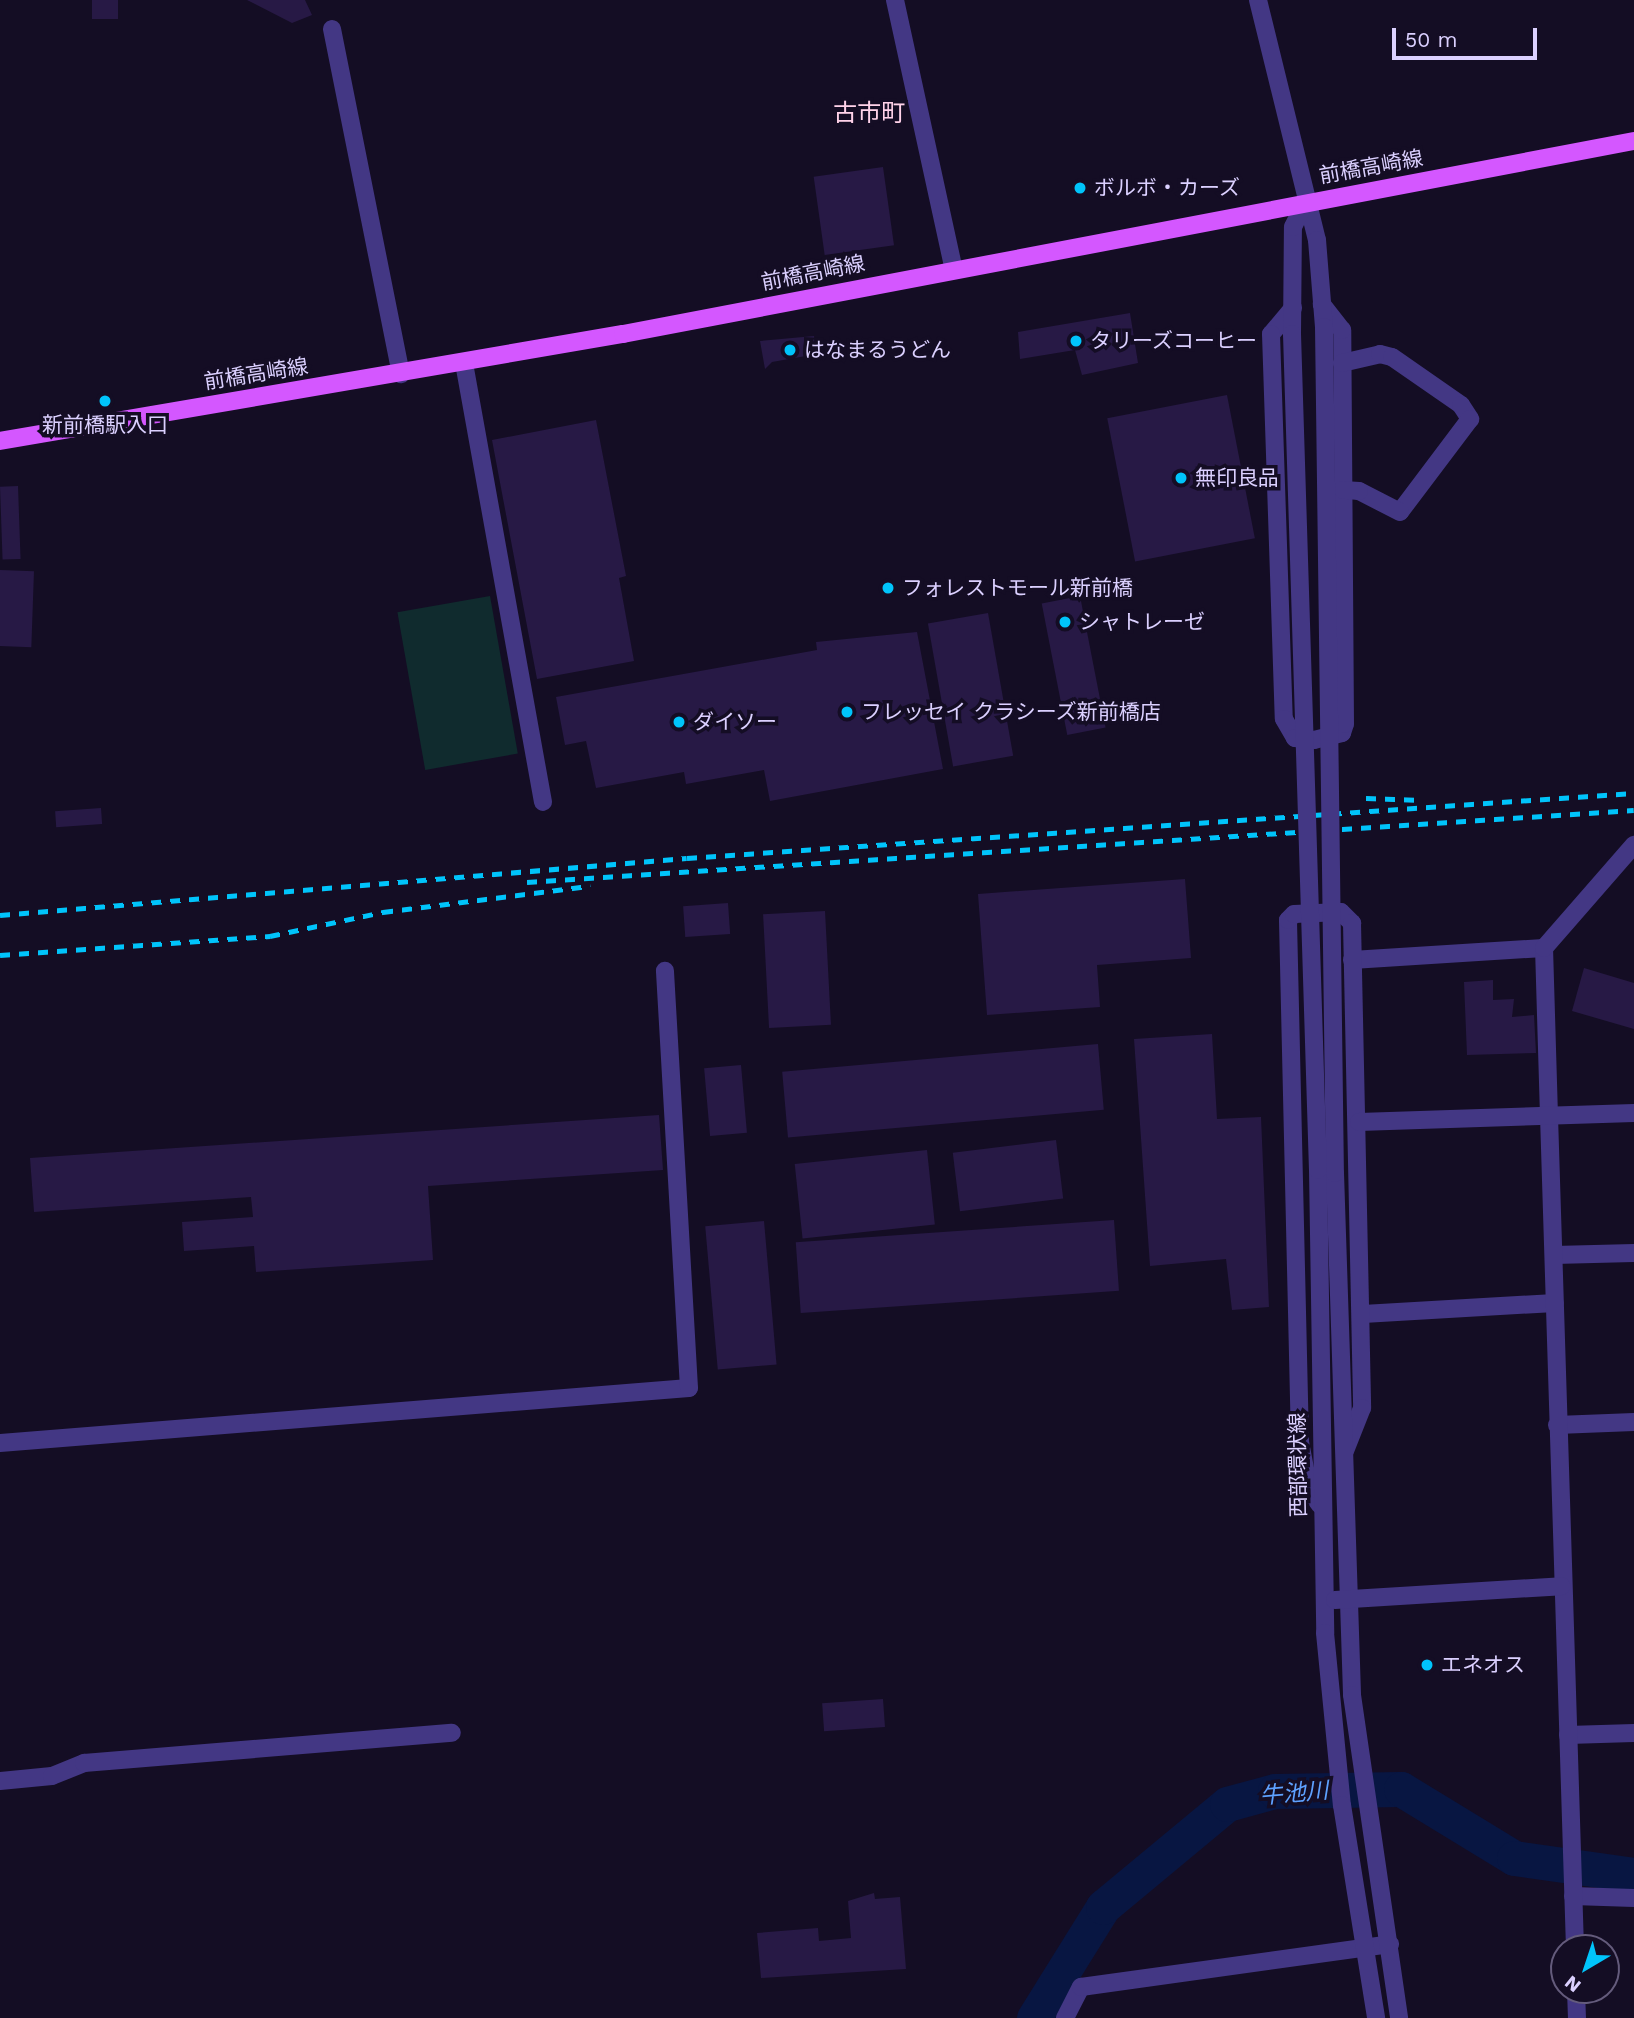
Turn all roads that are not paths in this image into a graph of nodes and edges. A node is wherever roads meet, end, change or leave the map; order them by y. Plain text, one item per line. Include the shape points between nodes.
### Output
1 (895, 0) edge
2 (1258, 0) edge
3 (332, 29) dead end
4 (1634, 141) edge
5 (1304, 202) junction
6 (953, 267) junction
7 (1322, 304) junction
8 (1293, 308) junction
9 (464, 363) junction
10 (1342, 363) junction
11 (401, 374) junction
12 (0, 441) edge
13 (1343, 490) junction
14 (542, 802) dead end
15 (1634, 845) edge
16 (1544, 948) junction
17 (1352, 960) junction
18 (665, 971) dead end
19 (1634, 1112) edge
20 (1549, 1116) junction
21 (1359, 1122) junction
22 (1326, 1172) junction
23 (1634, 1253) edge
24 (1554, 1255) junction
25 (1555, 1303) junction
26 (1363, 1314) junction
27 (1634, 1422) edge
28 (1558, 1425) junction
29 (0, 1443) edge
30 (1345, 1451) junction
31 (1320, 1505) junction
32 (1562, 1586) junction
33 (1346, 1600) junction
34 (1323, 1601) junction
35 (452, 1733) dead end
36 (1634, 1733) edge
37 (1568, 1735) junction
38 (0, 1781) edge
39 (1573, 1892) junction
40 (1634, 1898) edge
41 (1574, 1934) edge
42 (1390, 1944) junction
43 (1366, 1950) junction
44 (1065, 2018) edge
45 (1376, 2018) edge
46 (1399, 2018) edge

1 - 6 street
2 - 5 street
3 - 11 street
4 - 5 main road, 前橋高崎線
5 - 6 main road, 前橋高崎線
5 - 7 street via 1317,240
5 - 8 street via 1293,227
6 - 9 main road, 前橋高崎線
7 - 10 street via 1339,322
7 - 22 street, bridge
8 - 13 street via 1271,334 1284,719 1296,738 1334,737 1345,724
8 - 22 street, bridge
9 - 11 main road, 前橋高崎線
9 - 14 street
10 - 13 street
10 - 13 street via 1380,354 1392,357 1461,405 1470,419 1401,512 1359,491
11 - 12 main road, 前橋高崎線
15 - 16 street
16 - 17 street
16 - 20 street
17 - 21 street
17 - 31 street via 1346,914 1291,916 1300,1442 1309,1490
18 - 29 street via 689,1388
19 - 20 street
20 - 21 street
20 - 24 street
21 - 26 street
22 - 30 street
22 - 31 street, 西部環状線
23 - 24 street
24 - 25 street
25 - 26 street
25 - 28 street
26 - 30 street via 1360,1420
27 - 28 street
28 - 32 street
30 - 33 street
31 - 34 street, 西部環状線
32 - 33 street
32 - 37 street
33 - 34 street
33 - 42 street via 1358,1761
34 - 43 street, 西部環状線 via 1342,1805
35 - 38 street via 84,1763 52,1776
36 - 37 street
37 - 39 street
39 - 40 street
39 - 41 street
42 - 43 street
42 - 46 street
43 - 44 street via 1081,1987
43 - 45 street

